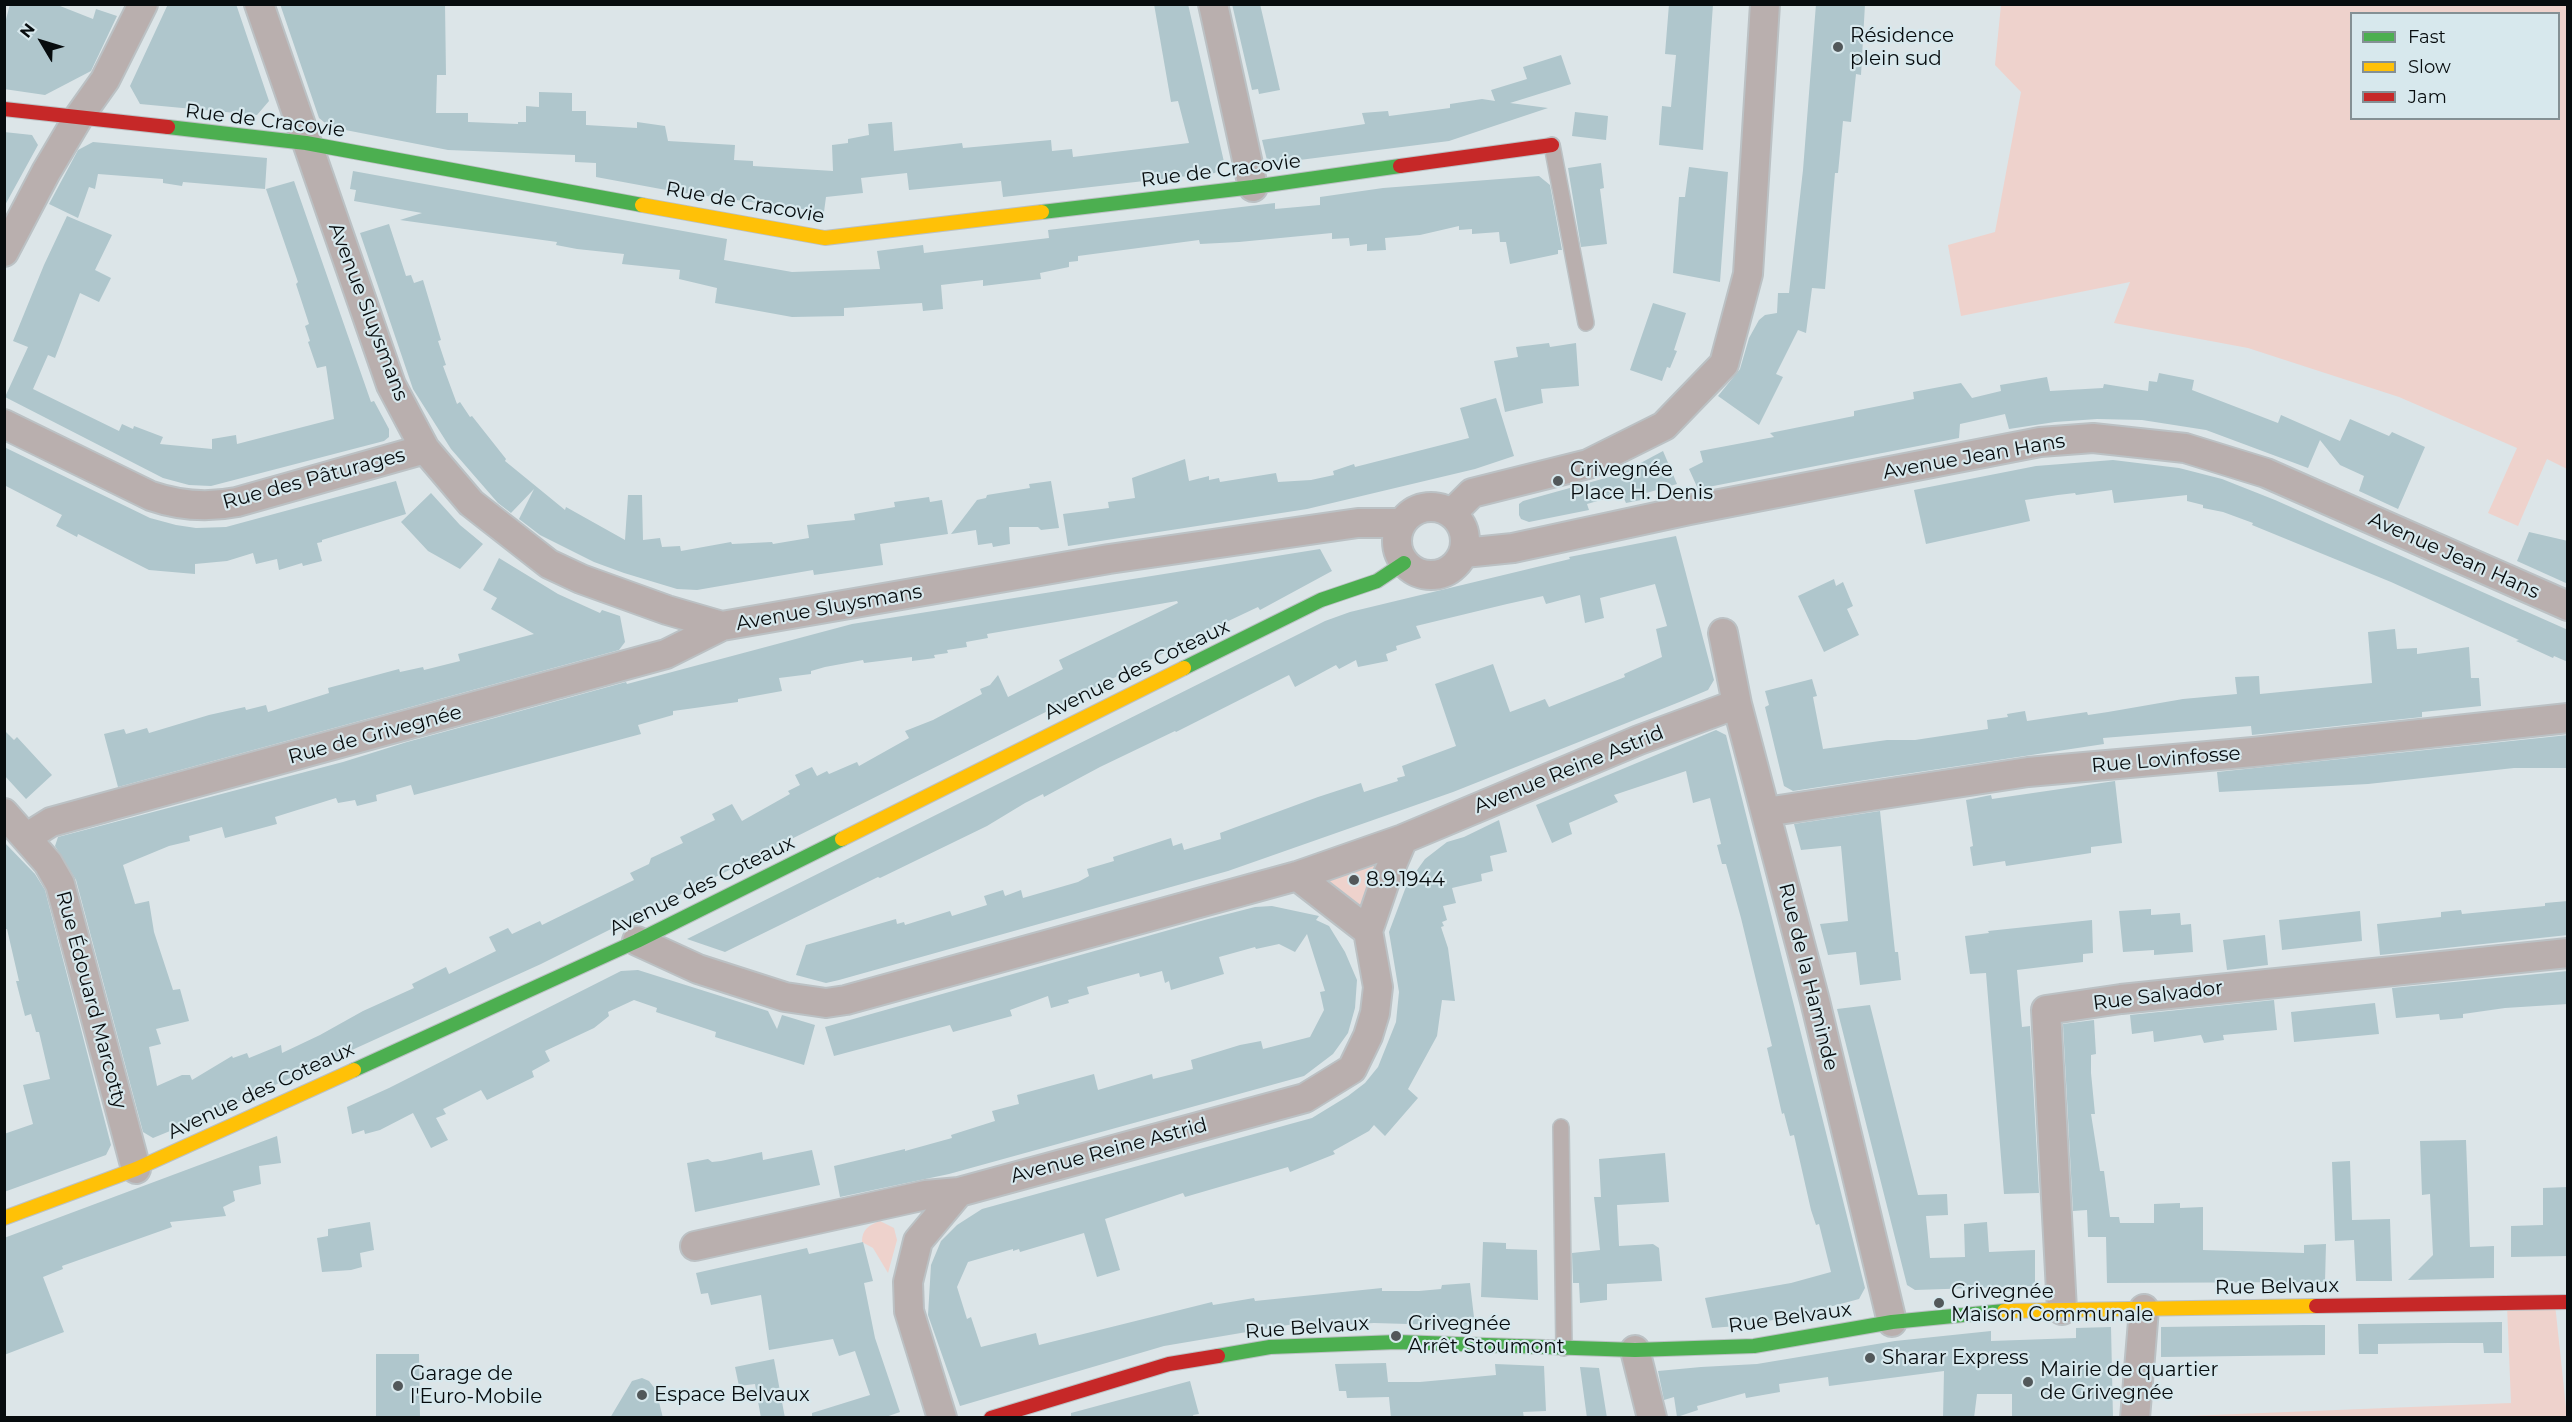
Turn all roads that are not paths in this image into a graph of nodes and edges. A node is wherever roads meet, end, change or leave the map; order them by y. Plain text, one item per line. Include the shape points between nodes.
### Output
1 (143, 4) edge
2 (259, 4) edge
3 (1213, 4) edge
4 (1765, 4) edge
5 (4, 109) edge
6 (78, 118) junction
7 (306, 143) junction
8 (1552, 145) joint
9 (1253, 187) junction
10 (4, 252) edge
11 (1586, 323) dead end
12 (4, 424) edge
13 (425, 449) junction
14 (1452, 513) junction
15 (1401, 523) junction
16 (1464, 553) junction
17 (1404, 563) junction
18 (2568, 606) edge
19 (722, 626) junction
20 (1723, 633) dead end
21 (1737, 704) junction
22 (2568, 718) edge
23 (1766, 812) junction
24 (4, 813) edge
25 (27, 837) junction
26 (1403, 839) junction
27 (1298, 876) junction
28 (1368, 931) junction
29 (636, 941) junction
30 (2568, 953) edge
31 (1561, 1127) dead end
32 (136, 1169) junction
33 (959, 1192) junction
34 (879, 1206) junction
35 (4, 1218) edge
36 (918, 1241) junction
37 (695, 1246) dead end
38 (2568, 1302) edge
39 (2144, 1309) junction
40 (2062, 1310) junction
41 (1892, 1322) junction
42 (1564, 1348) junction
43 (1635, 1350) junction
44 (942, 1418) edge
45 (991, 1418) edge
46 (1652, 1418) edge
47 (2135, 1418) edge

1 - 6 street via 105,80
2 - 7 street, Avenue Sluysmans
3 - 9 street
4 - 14 street via 1748,274 1724,364 1664,426 1588,464 1472,493
5 - 6 street, Rue de Cracovie
6 - 7 street, Rue de Cracovie
6 - 10 street
7 - 9 street, Rue de Cracovie via 825,238
7 - 13 street, Avenue Sluysmans via 391,385
8 - 9 street, Rue de Cracovie
8 - 11 lane
12 - 13 street, Rue des Pâturages via 151,496 172,503 214,507
13 - 19 street, Avenue Sluysmans via 471,503 549,564 591,583
14 - 15 street via 1434,506 1414,510
14 - 16 street via 1462,525
15 - 17 street via 1396,536
15 - 19 street, Avenue Sluysmans via 1358,523 1109,559
16 - 17 street via 1452,569 1432,576 1416,573
16 - 18 street, Avenue Jean Hans via 1513,548 2029,444 2093,438 2185,448 2266,473
17 - 29 street, Avenue des Coteaux via 1377,580 1310,605
19 - 25 street, Rue de Grivegnée via 666,654 51,822
20 - 21 street, Rue de la Haminde
21 - 23 street, Rue de la Haminde
21 - 26 street, Avenue Reine Astrid via 1639,740
22 - 23 street, Rue Lovinfosse via 2028,772
23 - 41 street, Rue de la Haminde
24 - 25 street, Rue Édouard Marcotty
25 - 32 street, Rue Édouard Marcotty via 60,884
26 - 27 street, Avenue Reine Astrid
26 - 28 street, Avenue Reine Astrid
27 - 28 street
27 - 29 street, Avenue Reine Astrid via 826,1003 785,997 698,969
28 - 33 street, Avenue Reine Astrid via 1378,987 1375,1013 1352,1069 1334,1081 1305,1098
29 - 32 street, Avenue des Coteaux
30 - 40 street, Rue Salvador via 2046,1010
31 - 42 lane
32 - 35 street, Avenue des Coteaux
33 - 34 street, Avenue Reine Astrid
33 - 36 street
34 - 36 street via 903,1220
34 - 37 street, Avenue Reine Astrid
36 - 44 street via 908,1282 909,1311
38 - 39 street, Rue Belvaux
39 - 40 street, Rue Belvaux
39 - 47 street
40 - 41 street, Rue Belvaux via 2010,1310
41 - 43 street, Rue Belvaux via 1754,1346
42 - 43 street, Rue Belvaux
42 - 45 street, Rue Belvaux via 1397,1342 1269,1347 1169,1364
43 - 46 street

